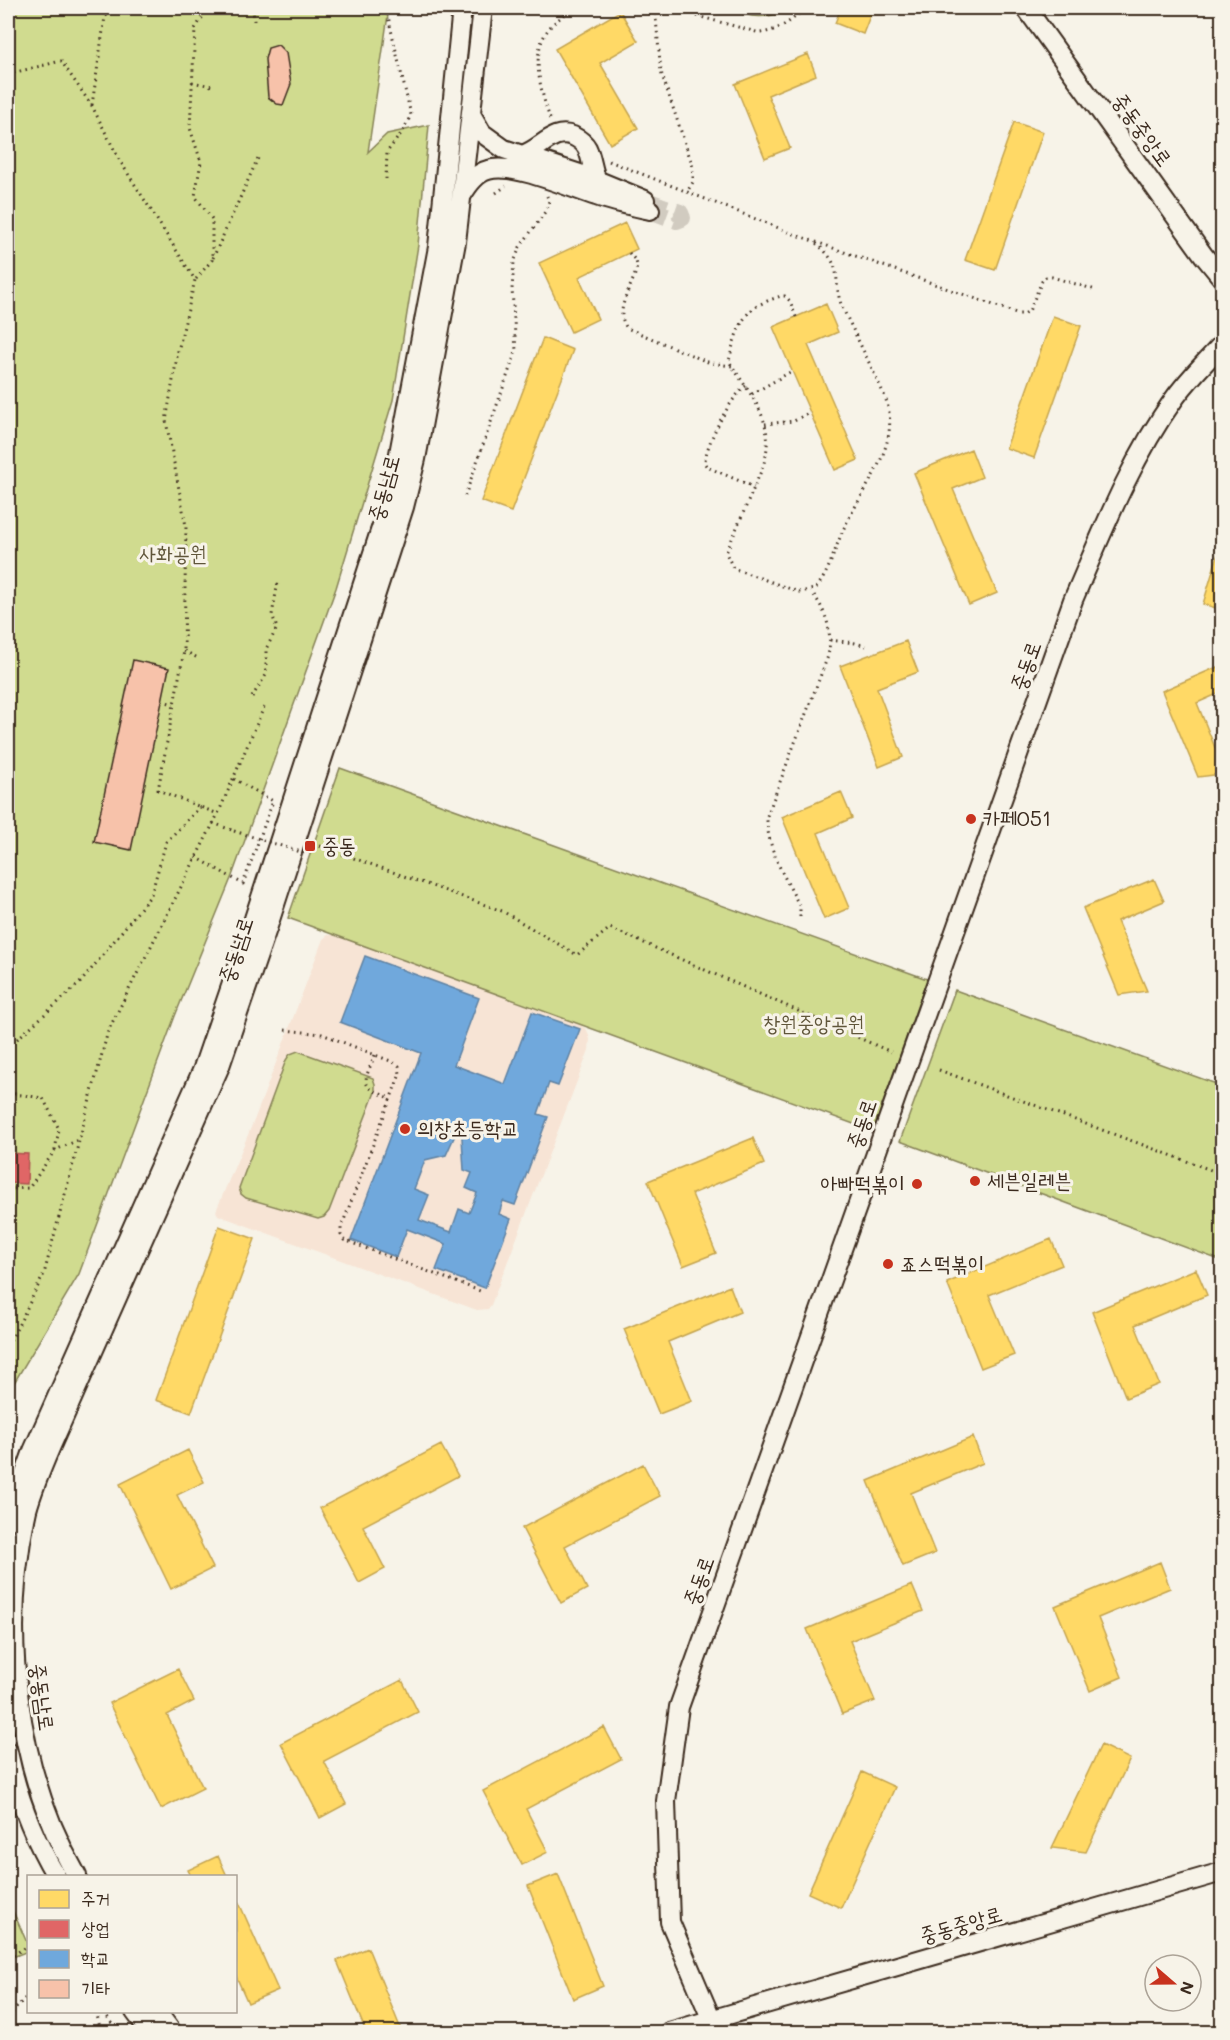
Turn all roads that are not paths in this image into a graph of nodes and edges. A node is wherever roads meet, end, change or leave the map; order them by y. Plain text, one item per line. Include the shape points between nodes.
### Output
1 (462, 8) edge
2 (483, 8) edge
3 (1026, 8) edge
4 (471, 114) junction
5 (522, 155) junction
6 (597, 180) junction
7 (461, 197) junction
8 (1222, 278) edge
9 (1222, 344) edge
10 (8, 1521) edge
11 (8, 1752) edge
12 (1222, 1872) edge
13 (55, 1875) edge
14 (75, 1875) edge
15 (136, 2013) edge
16 (158, 2013) edge
17 (714, 2027) edge
18 (150, 2032) edge
19 (172, 2032) edge
20 (669, 2032) edge

1 - 10 street, 중동남로 via 438,247 386,513 202,1071 37,1441
2 - 4 street, 중동남로
3 - 8 street, 중동중앙로
4 - 5 street via 490,140
4 - 7 street, 중동남로
5 - 6 street
5 - 6 street via 558,134 569,135 585,145
6 - 7 street via 651,207 599,197 499,168 482,172
7 - 14 street, 중동남로 via 411,483 272,915 216,1075 55,1436 27,1509 18,1548 12,1621 15,1689 37,1790 50,1826
9 - 17 street, 중동로 via 1160,419 1112,509 1073,600 678,1707 666,1802 670,1922
11 - 13 street via 32,1831
12 - 17 street, 중동중앙로
15 - 18 street
16 - 19 street
17 - 20 street, 중동중앙로

